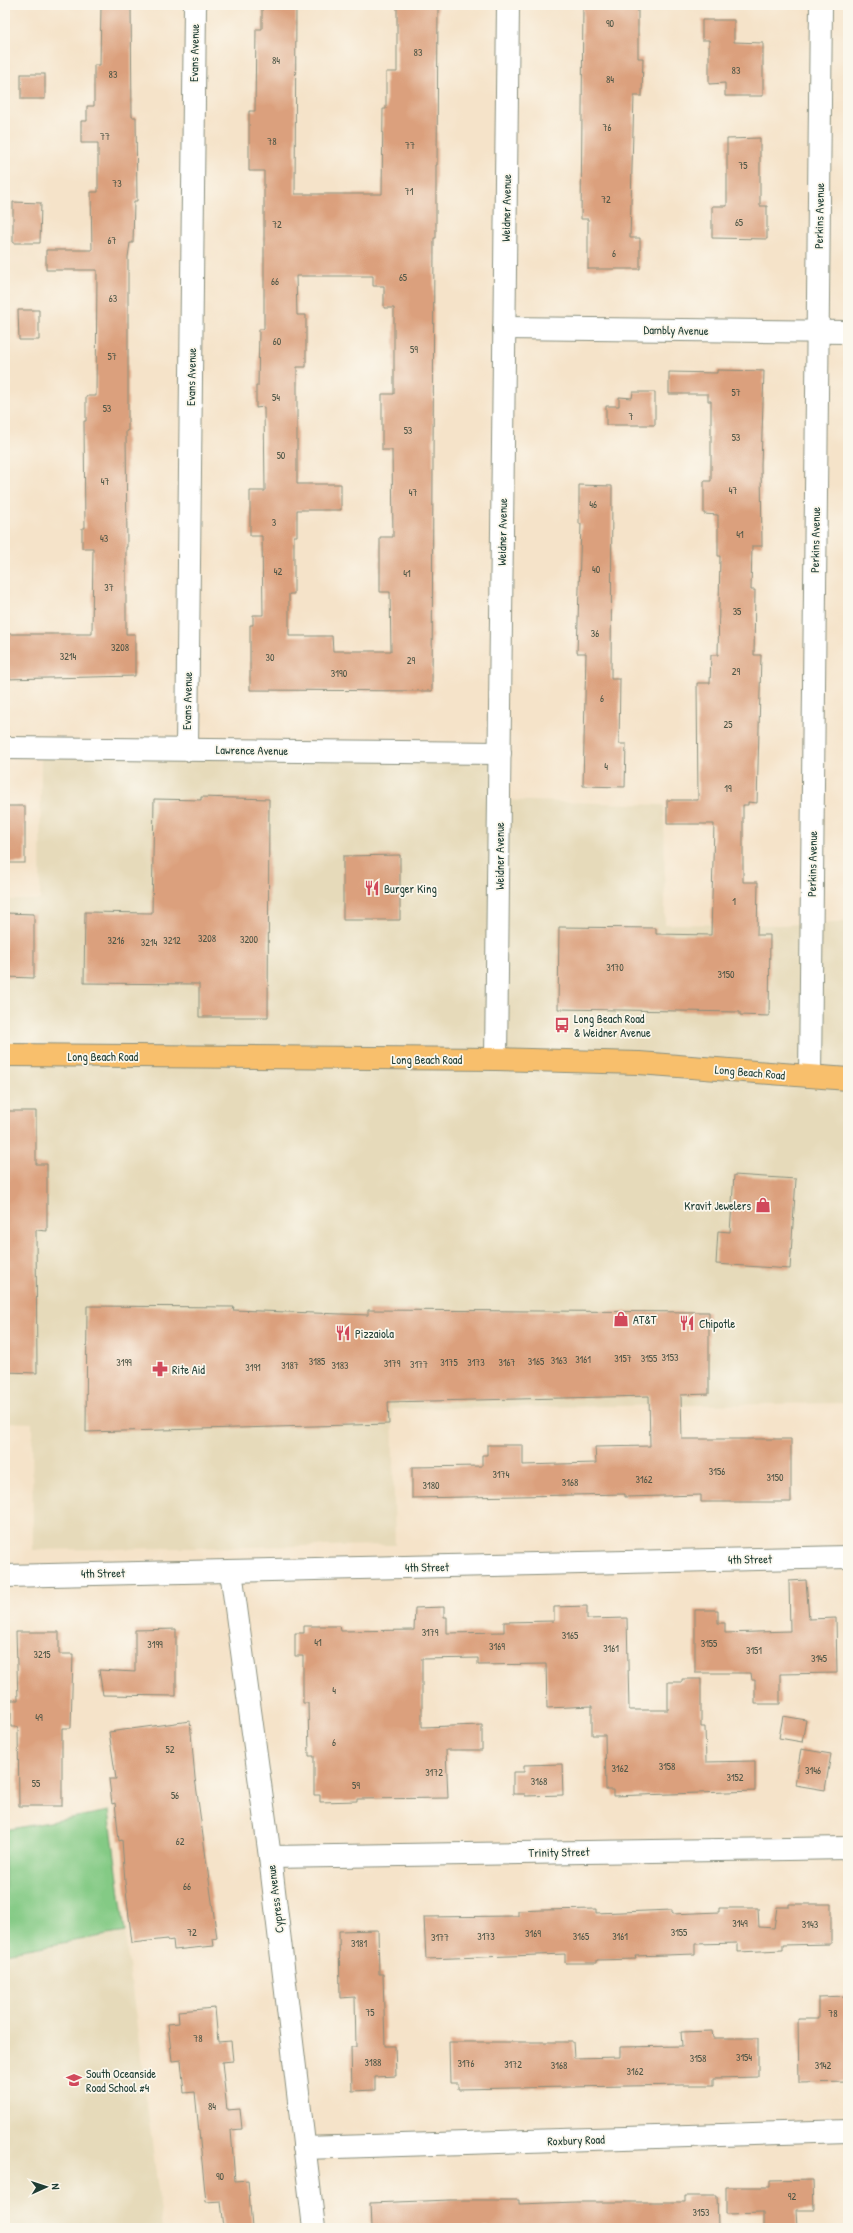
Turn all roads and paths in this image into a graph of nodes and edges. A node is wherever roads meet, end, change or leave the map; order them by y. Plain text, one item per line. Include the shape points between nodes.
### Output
1 (195, 5) edge
2 (508, 5) edge
3 (821, 5) edge
4 (504, 328) junction
5 (818, 332) junction
6 (848, 332) edge
7 (5, 748) edge
8 (187, 749) junction
9 (500, 753) junction
10 (5, 1055) edge
11 (496, 1059) junction
12 (810, 1076) junction
13 (848, 1078) edge
14 (848, 1557) edge
15 (231, 1571) junction
16 (5, 1576) edge
17 (848, 1848) edge
18 (270, 1857) junction
19 (848, 2131) edge
20 (304, 2148) junction
21 (314, 2228) edge

1 - 8 street, Evans Avenue
2 - 4 street, Weidner Avenue
3 - 5 street, Perkins Avenue
4 - 5 street, Dambly Avenue
4 - 9 street, Weidner Avenue
5 - 6 street, Dambly Avenue
5 - 12 street, Perkins Avenue
7 - 8 street, Lawrence Avenue
8 - 9 street, Lawrence Avenue
9 - 11 street, Weidner Avenue
10 - 11 main road, Long Beach Road
11 - 12 main road, Long Beach Road via 639,1063
12 - 13 main road, Long Beach Road
14 - 15 street, 4th Street
15 - 16 street, 4th Street
15 - 18 street, Cypress Avenue
17 - 18 street, Trinity Street
18 - 20 street, Cypress Avenue
19 - 20 street, Roxbury Road
20 - 21 street, Cypress Avenue

